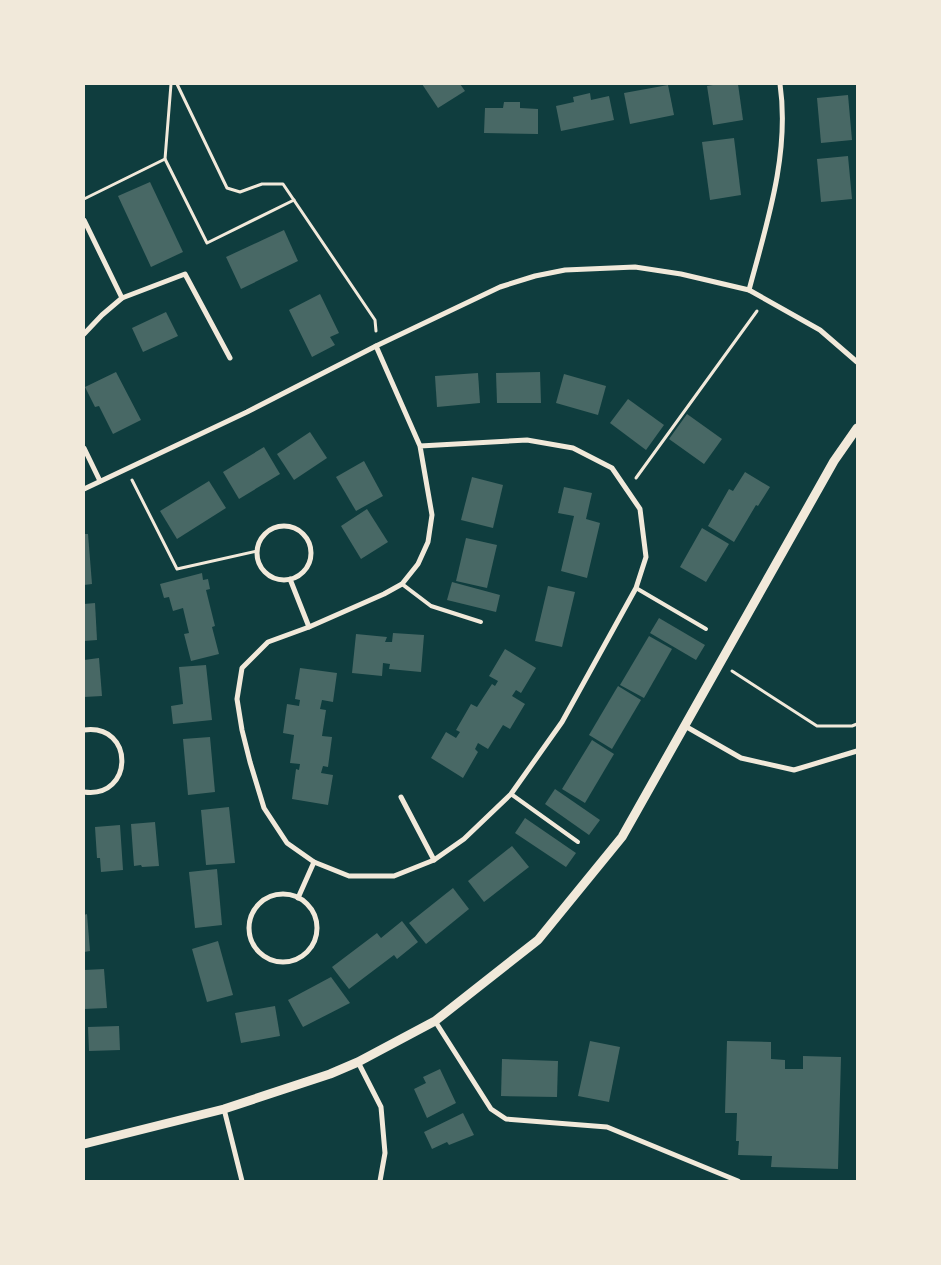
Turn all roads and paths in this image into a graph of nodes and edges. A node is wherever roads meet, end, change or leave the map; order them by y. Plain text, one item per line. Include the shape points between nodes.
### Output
1 (171, 84) edge
2 (177, 84) edge
3 (780, 84) edge
4 (165, 159) junction
5 (84, 199) edge
6 (294, 200) junction
7 (84, 220) edge
8 (749, 290) junction
9 (122, 298) junction
10 (766, 298) junction
11 (84, 334) edge
12 (376, 346) junction
13 (230, 358) dead end
14 (857, 362) edge
15 (857, 428) edge
16 (420, 446) junction
17 (84, 448) edge
18 (126, 469) junction
19 (100, 481) junction
20 (84, 489) edge
21 (627, 490) junction
22 (256, 551) junction
23 (290, 579) junction
24 (402, 584) junction
25 (636, 588) junction
26 (480, 622) dead end
27 (309, 627) junction
28 (706, 629) dead end
29 (720, 664) junction
30 (857, 724) edge
31 (685, 726) junction
32 (84, 730) edge
33 (857, 750) edge
34 (84, 792) edge
35 (511, 794) junction
36 (401, 797) dead end
37 (578, 842) dead end
38 (434, 860) junction
39 (314, 862) junction
40 (298, 898) junction
41 (435, 1021) junction
42 (358, 1062) junction
43 (224, 1109) junction
44 (85, 1141) edge
45 (725, 1179) edge
46 (242, 1181) edge
47 (380, 1181) edge
48 (738, 1181) edge

1 - 4 path
2 - 6 path via 227,188 240,192 262,184 283,184
3 - 8 street via 782,153
4 - 5 path
4 - 6 path via 207,243
6 - 12 path via 376,320
7 - 9 street
8 - 10 street
8 - 12 street via 635,267 565,270 500,287
9 - 11 street
9 - 13 street via 185,274
10 - 14 street via 820,330
10 - 21 path
12 - 16 street
12 - 18 street
15 - 29 street via 834,461
16 - 21 street via 527,440 573,448 612,468
16 - 24 street via 432,515 428,542 418,564
17 - 19 street
18 - 19 street
18 - 22 path via 177,570
19 - 20 street
21 - 25 street via 640,509 646,557
22 - 23 street via 262,570 280,580
22 - 23 street via 259,541 273,527 293,526 302,532 311,549 310,559 306,568
23 - 27 street
24 - 26 lane via 431,606
24 - 27 street
25 - 28 lane
25 - 35 street via 562,722
27 - 39 street via 268,642 242,668 237,699 242,730 264,808 287,843
29 - 30 path via 817,726
29 - 31 street
31 - 33 street via 742,758 794,770
31 - 41 street via 622,837 538,940
32 - 34 street via 100,730 108,734 119,747 122,764 121,772 110,786 94,793
35 - 37 lane
35 - 38 street via 464,839
36 - 38 street
38 - 39 street via 394,876 349,876
39 - 40 street
40 - 40 street via 313,912 316,923 313,943 306,952 288,961 267,958 252,943 249,932 252,912 272,896 288,894
41 - 42 street
41 - 45 street via 490,1109 506,1118 607,1127
42 - 43 street
42 - 47 street via 381,1107 385,1153
43 - 44 street
43 - 46 street
45 - 48 street

